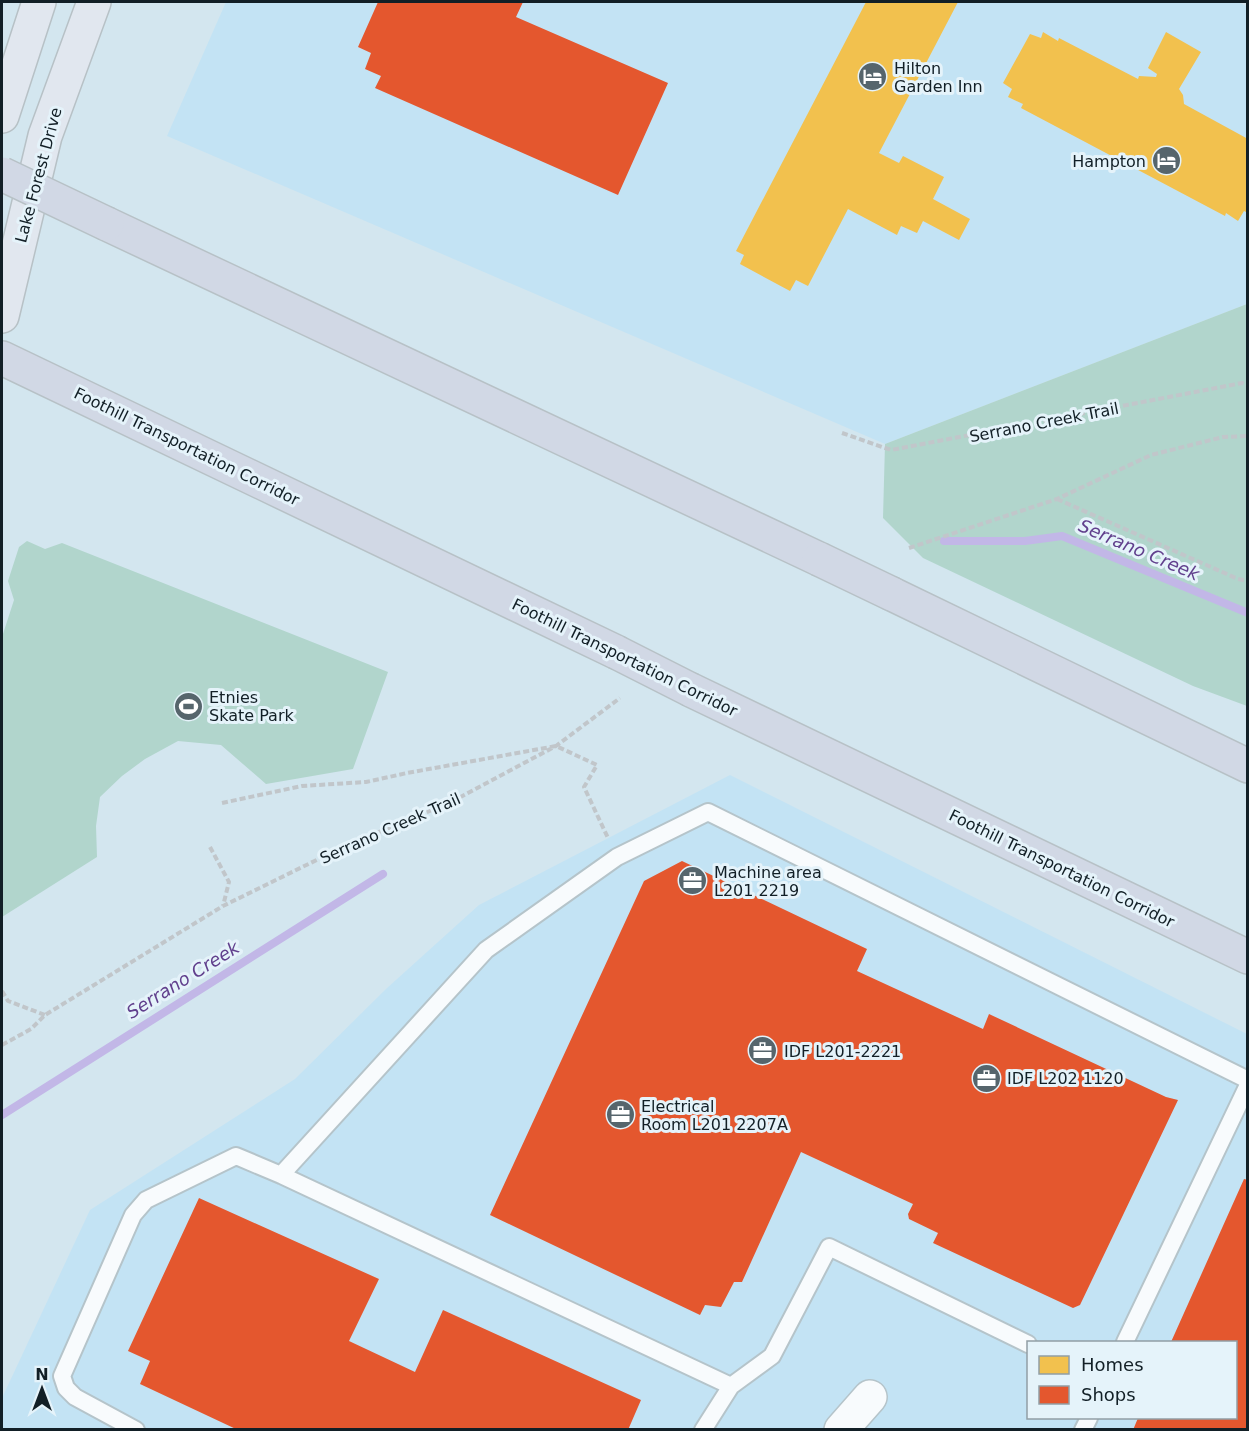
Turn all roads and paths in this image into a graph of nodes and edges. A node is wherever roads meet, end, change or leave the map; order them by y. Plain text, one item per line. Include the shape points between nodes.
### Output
1 (39, 2) edge
2 (94, 2) edge
3 (2, 116) edge
4 (2, 174) edge
5 (2, 316) edge
6 (2, 357) edge
7 (1248, 386) edge
8 (842, 433) dead end
9 (1248, 436) edge
10 (1057, 499) junction
11 (909, 548) dead end
12 (1248, 581) edge
13 (620, 698) dead end
14 (556, 746) junction
15 (1248, 766) edge
16 (222, 803) dead end
17 (210, 847) dead end
18 (617, 857) junction
19 (223, 906) junction
20 (1248, 957) edge
21 (2, 991) edge
22 (45, 1015) junction
23 (2, 1045) edge
24 (1248, 1080) edge
25 (1248, 1085) edge
26 (281, 1175) junction
27 (1125, 1341) edge
28 (1027, 1343) edge
29 (731, 1386) junction
30 (870, 1397) dead end
31 (136, 1430) edge
32 (703, 1430) edge
33 (841, 1430) edge

1 - 3 main road
2 - 5 main road, Lake Forest Drive via 45,136
4 - 15 highway, bridge
6 - 20 highway, Foothill Transportation Corridor, bridge
7 - 8 path, Serrano Creek Trail via 1242,383 891,450
9 - 10 path via 1223,437 1151,455
10 - 11 path
10 - 12 path
13 - 14 path, Serrano Creek Trail
14 - 16 path, Serrano Creek Trail via 366,782 302,786
14 - 18 path via 597,765 584,788
14 - 19 path, Serrano Creek Trail via 451,802 343,847
17 - 19 path via 229,882
18 - 24 lane via 708,813
18 - 26 lane via 486,950
19 - 22 path, Serrano Creek Trail
21 - 22 path via 8,1001
22 - 23 path, Serrano Creek Trail via 31,1029
25 - 27 lane
26 - 29 lane
26 - 31 lane via 236,1156 146,1200 134,1215 62,1376 75,1397
28 - 29 lane via 829,1247 772,1356
29 - 32 lane
30 - 33 street

